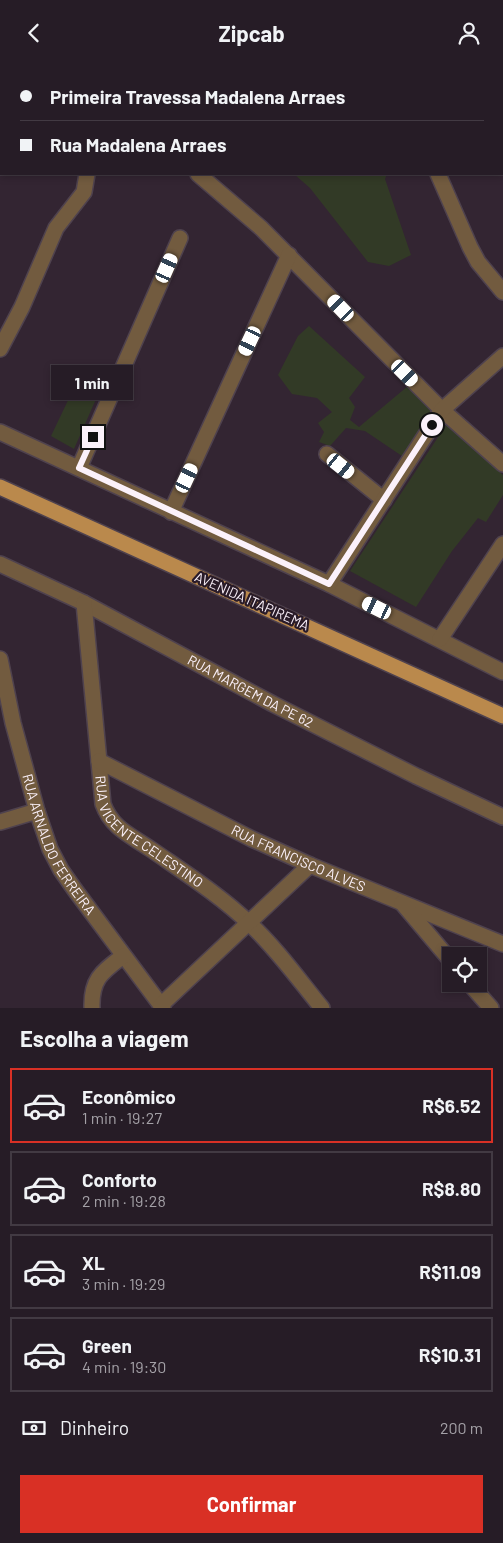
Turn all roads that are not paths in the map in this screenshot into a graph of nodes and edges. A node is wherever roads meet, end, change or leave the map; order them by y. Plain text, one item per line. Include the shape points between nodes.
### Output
1 (88, 175) edge
2 (199, 175) edge
3 (438, 175) edge
4 (180, 238) dead end
5 (289, 255) junction
6 (503, 292) edge
7 (0, 349) edge
8 (503, 356) edge
9 (442, 410) junction
10 (0, 432) edge
11 (327, 454) dead end
12 (503, 464) edge
13 (79, 468) junction
14 (0, 487) edge
15 (384, 500) junction
16 (171, 512) junction
17 (503, 544) edge
18 (0, 564) edge
19 (329, 584) junction
20 (84, 603) junction
21 (440, 639) junction
22 (0, 659) edge
23 (503, 672) edge
24 (503, 716) edge
25 (99, 761) junction
26 (37, 811) junction
27 (503, 817) edge
28 (0, 822) edge
29 (310, 865) junction
30 (400, 902) junction
31 (250, 923) junction
32 (503, 944) edge
33 (442, 951) edge
34 (123, 956) junction
35 (477, 992) edge
36 (162, 1006) edge
37 (92, 1008) edge
38 (322, 1008) edge
39 (491, 1008) edge

1 - 7 street via 84,192 56,228
2 - 5 street
3 - 6 street via 478,262
4 - 13 street
5 - 9 street
5 - 16 street
8 - 9 street
9 - 12 street
9 - 15 street
10 - 13 street
11 - 15 street
13 - 16 street
14 - 24 main road, AVENIDA ITAPIREMA
15 - 19 street
16 - 19 street
17 - 21 street
18 - 20 street, RUA MARGEM DA PE 62
19 - 21 street
20 - 25 street, RUA VICENTE CELESTINO
20 - 27 street, RUA MARGEM DA PE 62 via 273,704
21 - 23 street
22 - 26 street, RUA ARNALDO FERREIRA via 13,723
25 - 29 street, RUA FRANCISCO ALVES
25 - 31 street, RUA VICENTE CELESTINO via 103,805 116,827 206,888
26 - 28 street
26 - 34 street, RUA ARNALDO FERREIRA via 61,870
29 - 30 street, RUA FRANCISCO ALVES
29 - 31 street
30 - 32 street, RUA FRANCISCO ALVES
30 - 33 street
31 - 36 street
31 - 38 street, RUA VICENTE CELESTINO
34 - 36 street, RUA ARNALDO FERREIRA
34 - 37 street via 106,970 93,988
35 - 39 street

